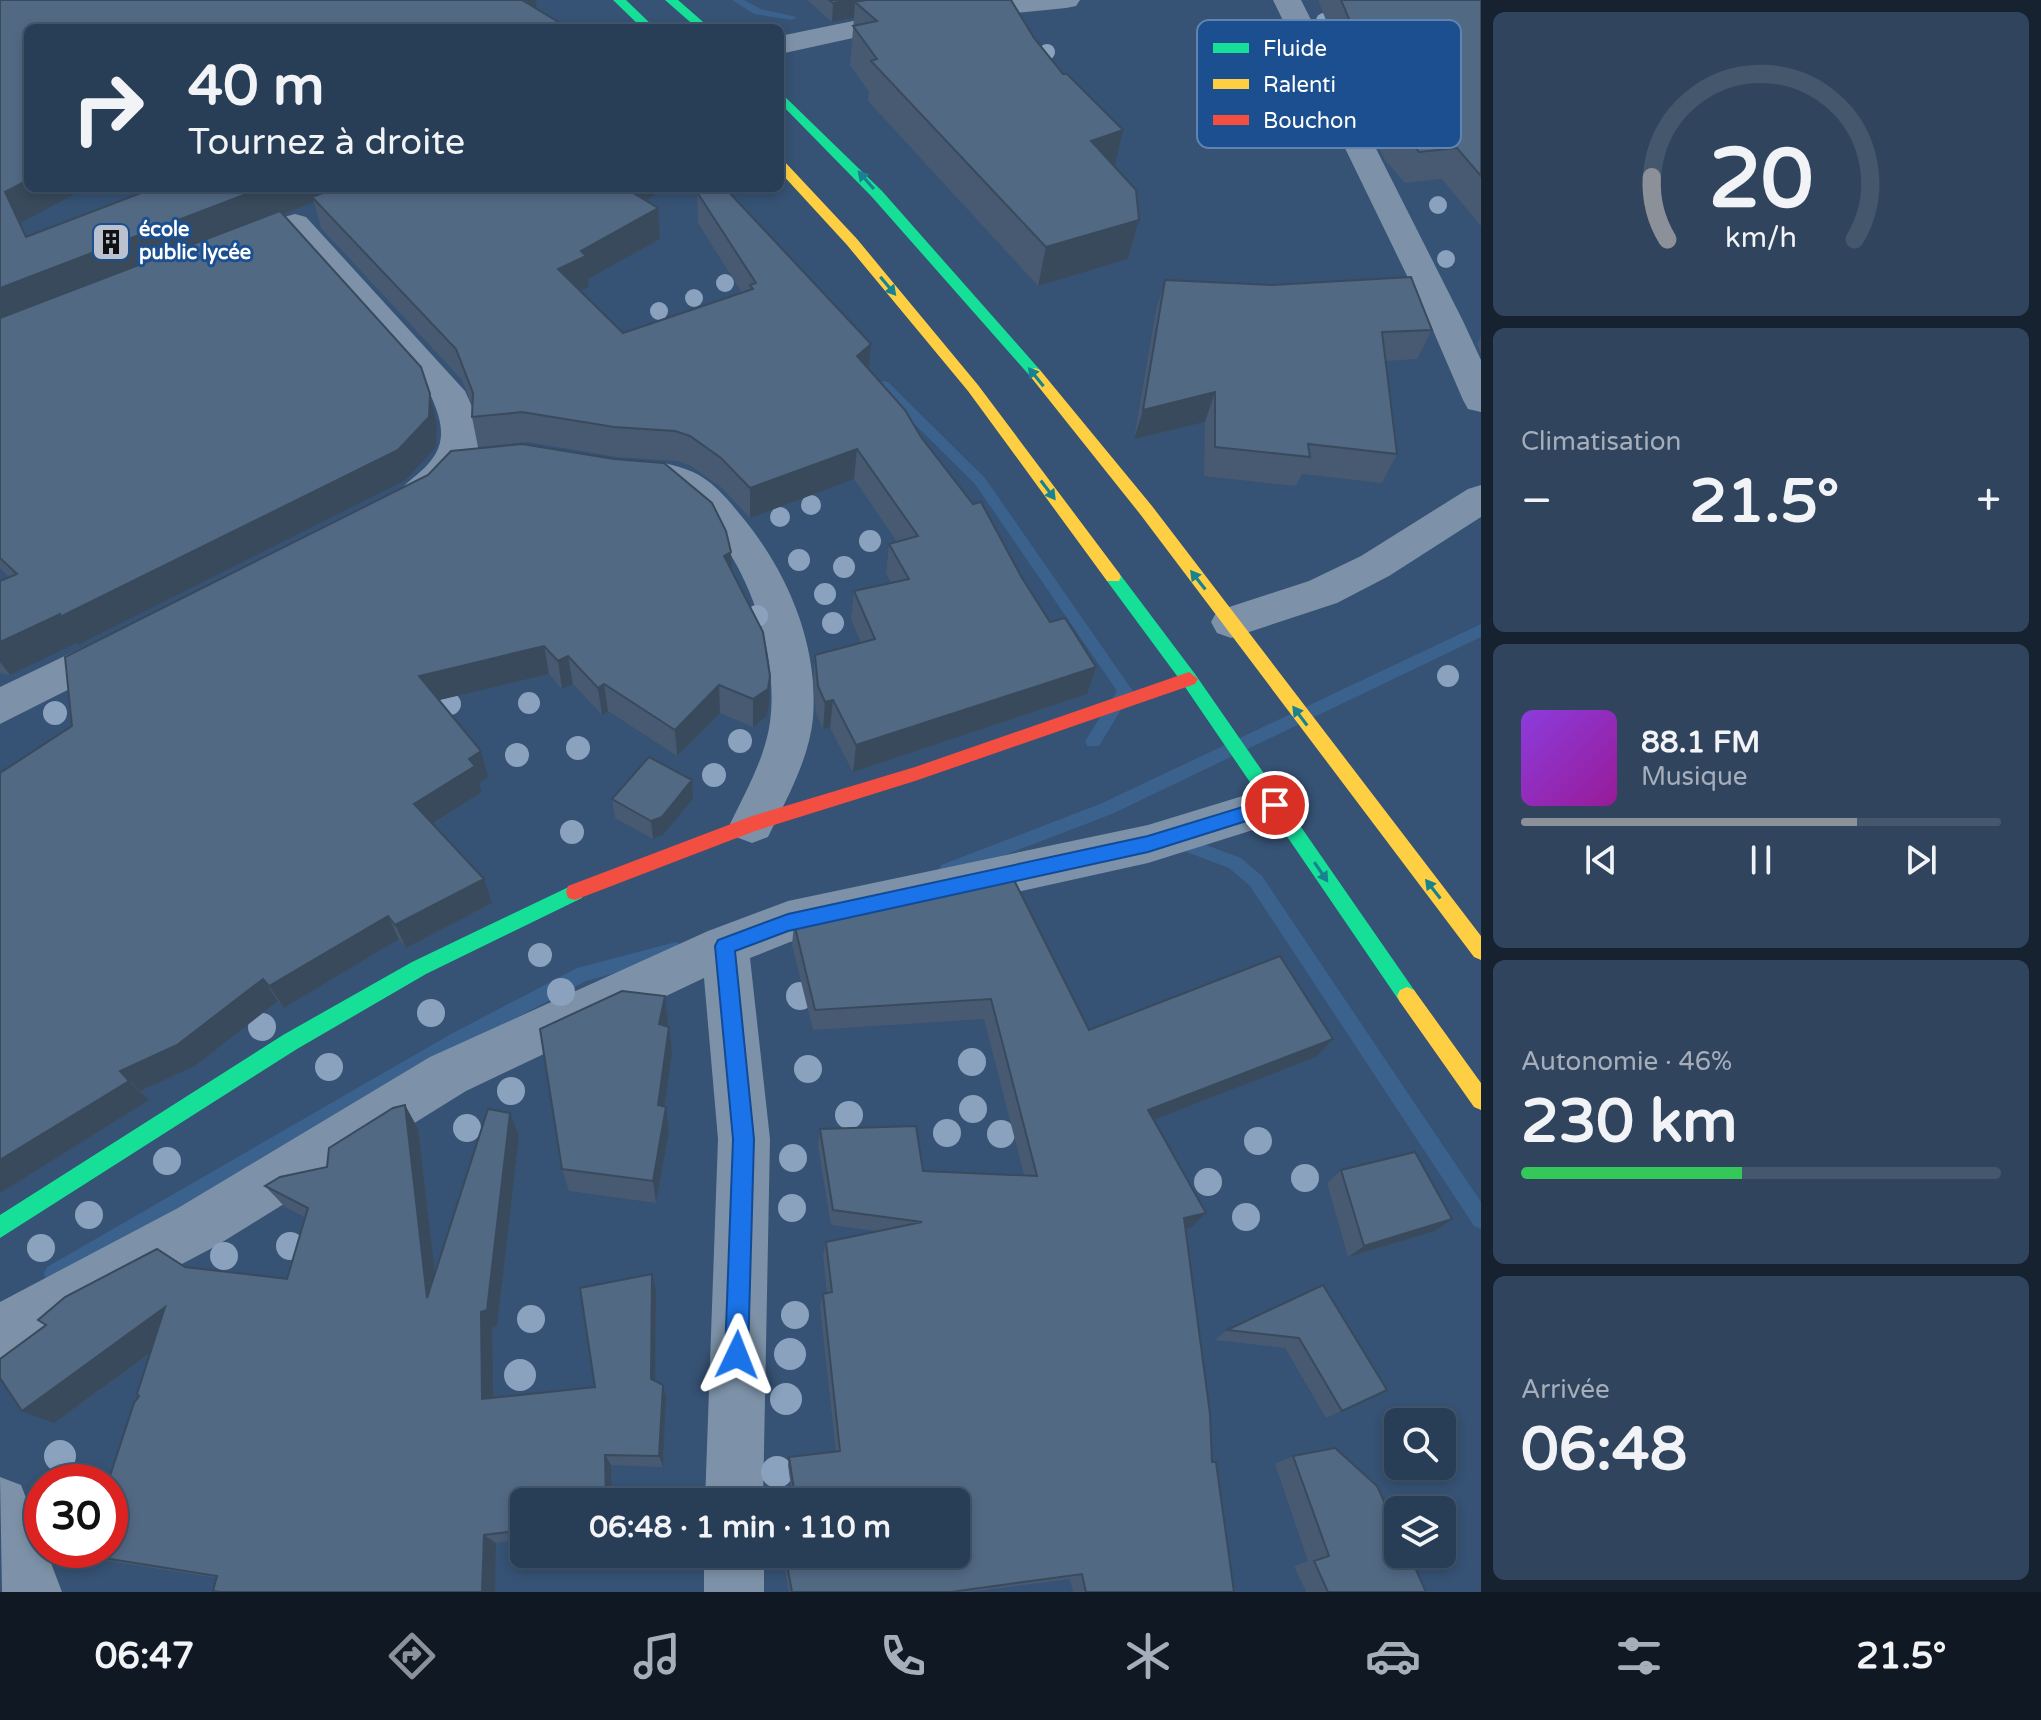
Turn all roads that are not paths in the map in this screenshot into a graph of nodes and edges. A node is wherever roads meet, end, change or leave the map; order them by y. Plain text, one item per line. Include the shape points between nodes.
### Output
1 (619, 0) edge
2 (671, 0) edge
3 (1066, 0) edge
4 (1287, 0) edge
5 (921, 7) edge
6 (1297, 20) edge
7 (645, 24) edge
8 (699, 24) edge
9 (784, 44) edge
10 (784, 100) edge
11 (1360, 148) edge
12 (784, 168) edge
13 (294, 225) edge
14 (1481, 400) edge
15 (496, 461) edge
16 (448, 466) junction
17 (632, 474) edge
18 (1481, 499) edge
19 (379, 514) edge
20 (1231, 622) junction
21 (154, 628) edge
22 (1189, 679) junction
23 (0, 707) edge
24 (1268, 795) junction
25 (752, 824) junction
26 (725, 946) junction
27 (1481, 951) edge
28 (1481, 1100) edge
29 (0, 1227) edge
30 (0, 1332) edge
31 (734, 1488) edge
32 (0, 1506) edge
33 (734, 1568) edge
34 (32, 1592) edge
35 (734, 1592) edge

1 - 7 main road
2 - 8 main road
3 - 5 street
4 - 6 street
5 - 9 street
20 -> 10 main road via 1010,346 858,170
11 - 14 street
12 -> 22 main road via 973,388
13 - 16 street via 447,391 461,440
15 - 16 street
16 - 19 street via 421,492
17 - 25 street via 676,477 707,500 729,522 778,612 793,704 786,751
18 - 20 street via 1323,592
27 -> 20 main road
21 - 23 street
22 - 24 main road
22 - 25 main road
24 - 26 street via 1148,844 788,922
24 -> 28 main road
25 - 29 main road via 554,900 419,968 290,1042
26 - 30 street via 448,1074 197,1227
26 - 31 street via 744,1139
32 - 34 street
33 - 35 street

